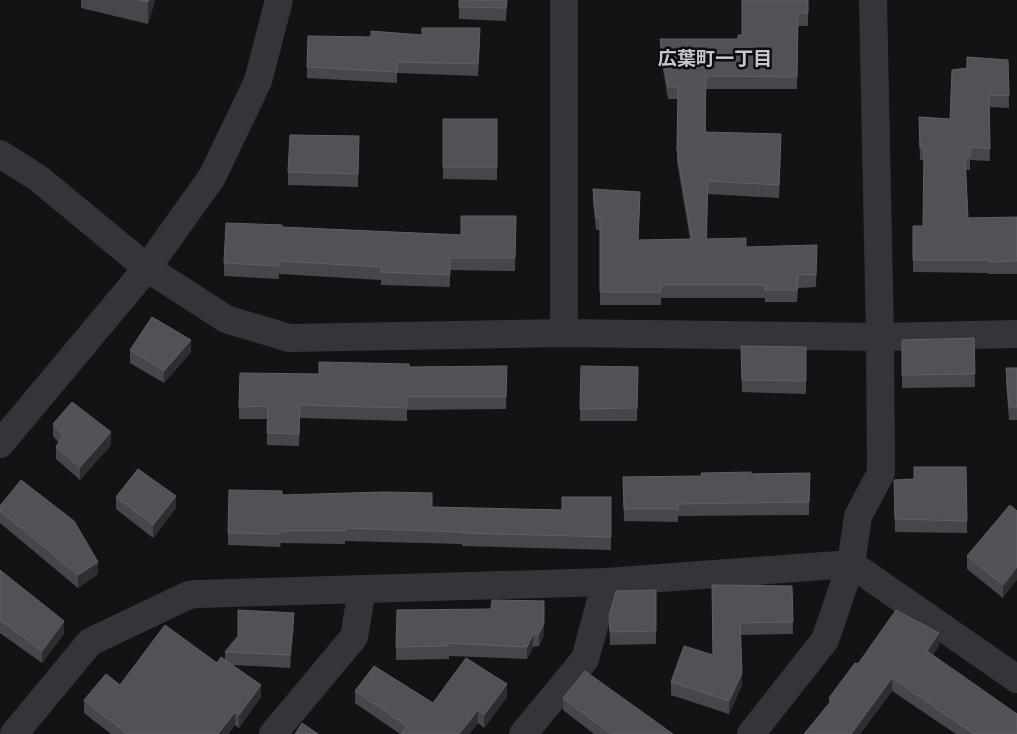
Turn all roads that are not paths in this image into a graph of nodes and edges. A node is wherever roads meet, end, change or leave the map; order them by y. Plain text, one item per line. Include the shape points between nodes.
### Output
1 (280, 0) edge
2 (564, 0) edge
3 (873, 0) edge
4 (0, 154) edge
5 (148, 268) junction
6 (564, 333) junction
7 (1017, 334) edge
8 (880, 337) junction
9 (0, 444) edge
10 (851, 564) junction
11 (606, 582) junction
12 (362, 590) junction
13 (1017, 679) edge
14 (14, 734) edge
15 (273, 734) edge
16 (522, 734) edge
17 (751, 734) edge

1 - 5 street via 258,82 212,177
2 - 6 street
3 - 8 street
4 - 5 street via 38,178
5 - 6 street via 226,319 288,338
5 - 9 street
6 - 8 street
7 - 8 street
8 - 10 street via 881,473 858,516
10 - 11 street
10 - 13 street
10 - 17 street via 825,640
11 - 12 street
11 - 16 street via 585,659
12 - 14 street via 189,595 90,642
12 - 15 street via 354,637

